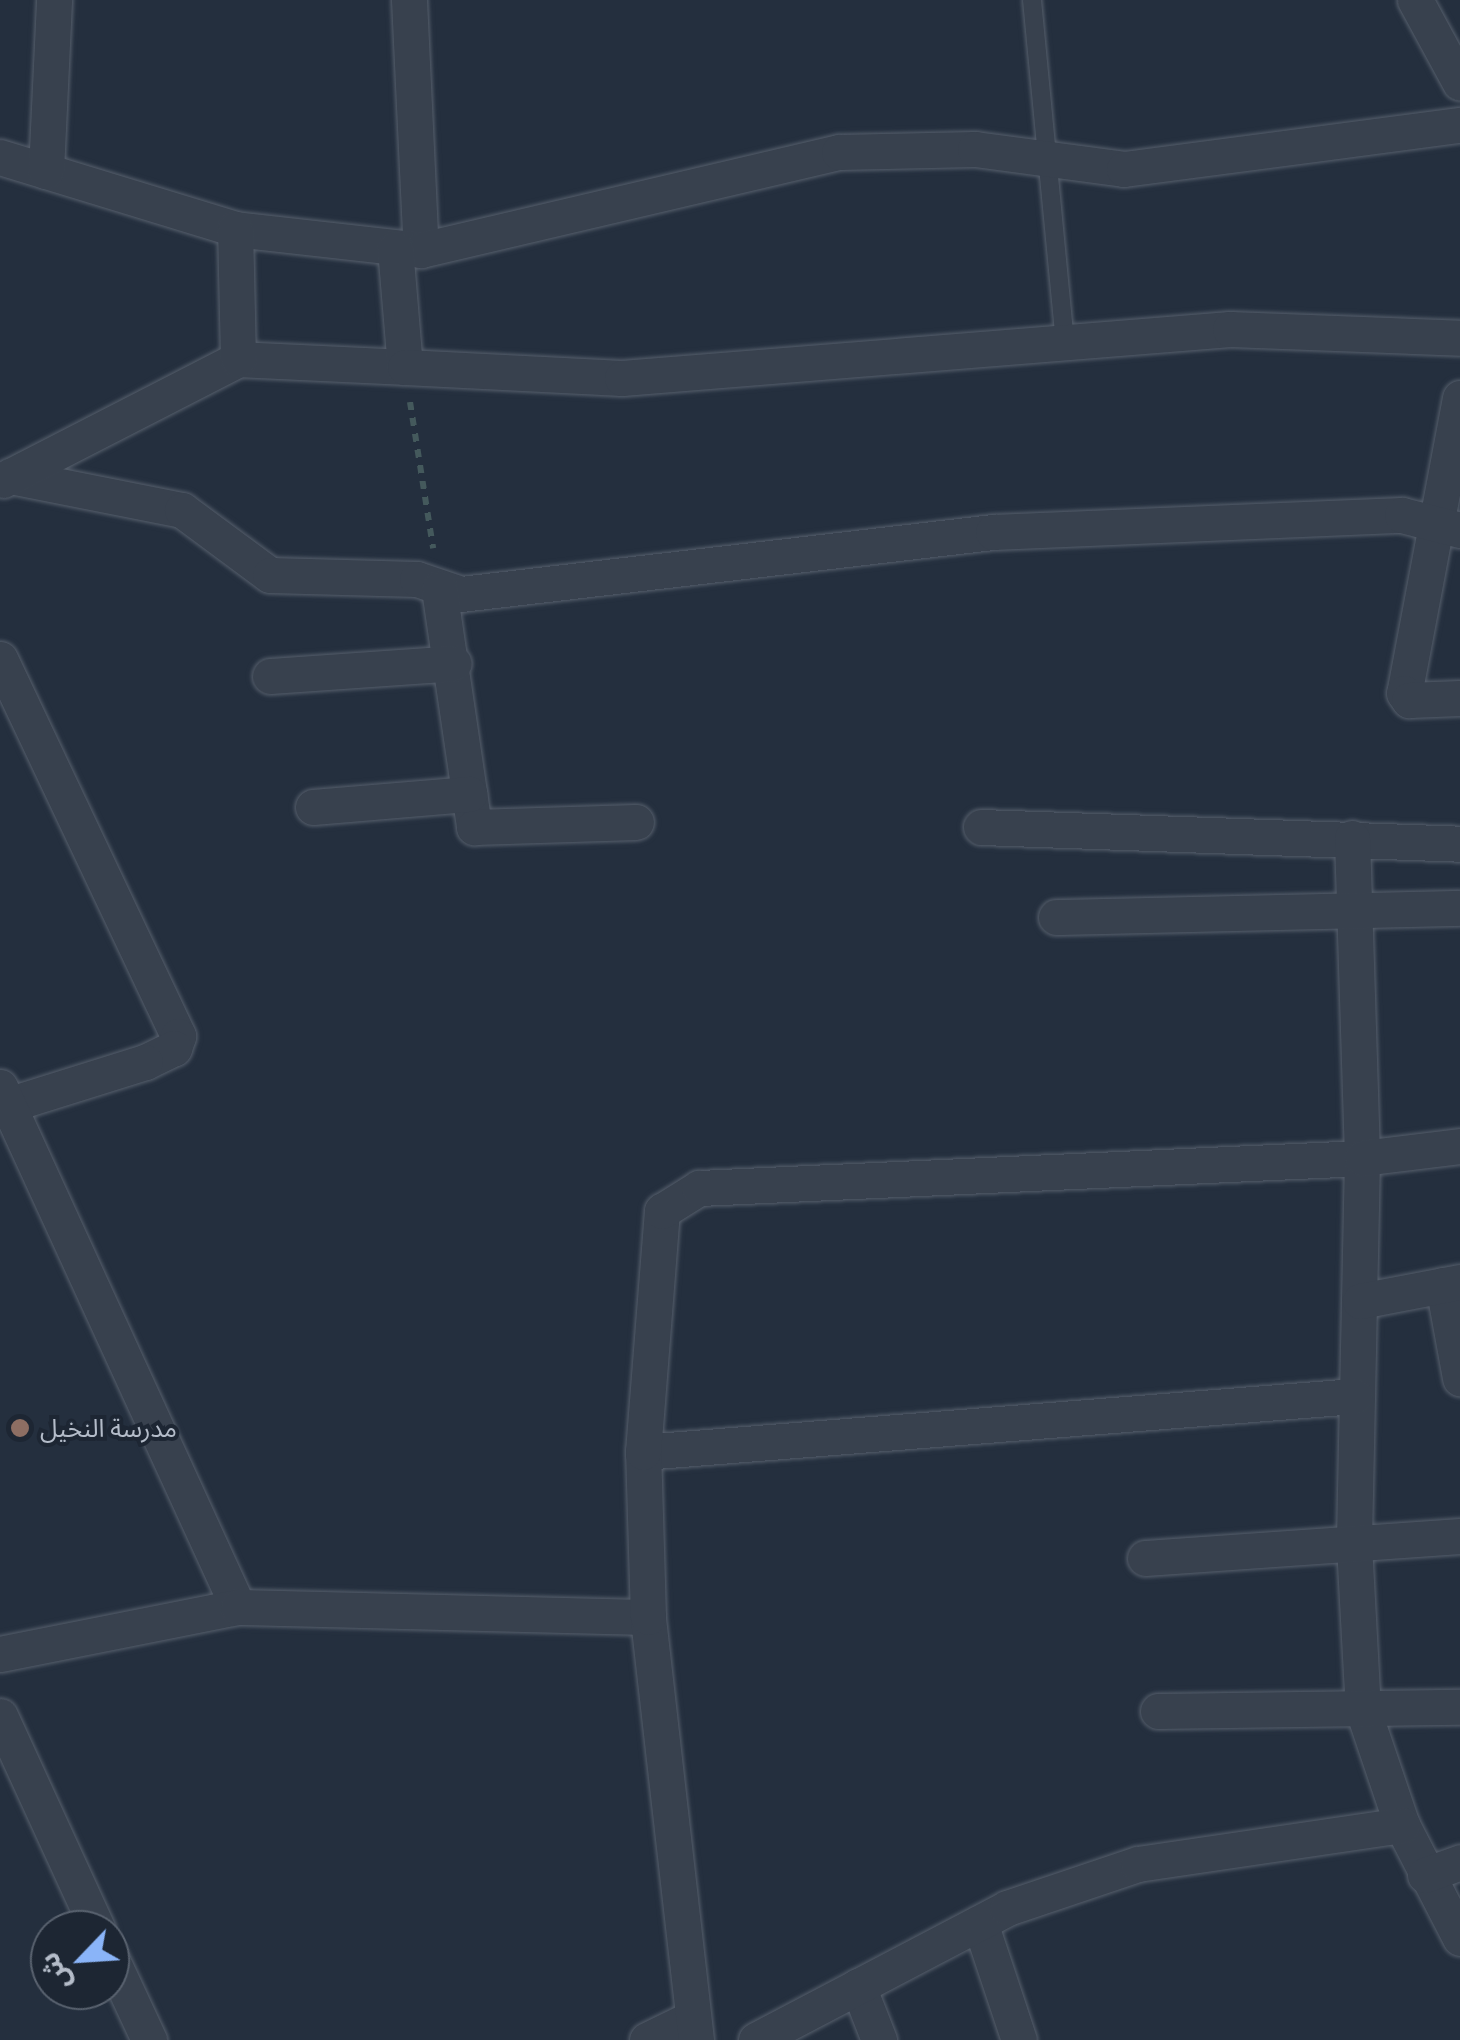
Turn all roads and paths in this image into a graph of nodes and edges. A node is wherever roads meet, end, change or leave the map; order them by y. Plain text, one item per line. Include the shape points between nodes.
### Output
1 (54, 0) edge
2 (409, 0) edge
3 (1032, 0) edge
4 (1415, 0) edge
5 (1460, 83) edge
6 (1460, 125) edge
7 (0, 156) edge
8 (1042, 161) junction
9 (46, 171) junction
10 (235, 230) junction
11 (408, 249) junction
12 (1460, 338) edge
13 (1065, 344) junction
14 (238, 359) junction
15 (405, 367) junction
16 (1460, 398) edge
17 (5, 479) edge
18 (1448, 527) edge
19 (439, 589) junction
20 (0, 659) edge
21 (454, 663) junction
22 (270, 676) dead end
23 (1460, 698) edge
24 (468, 794) junction
25 (313, 807) dead end
26 (636, 822) dead end
27 (981, 827) dead end
28 (1352, 838) junction
29 (1459, 844) edge
30 (1458, 908) edge
31 (1350, 913) junction
32 (1056, 916) dead end
33 (4, 1096) edge
34 (1460, 1146) edge
35 (1362, 1158) junction
36 (1452, 1283) edge
37 (1360, 1301) junction
38 (1460, 1378) edge
39 (1355, 1396) junction
40 (642, 1452) junction
41 (1460, 1536) edge
42 (1354, 1544) junction
43 (1145, 1558) dead end
44 (238, 1607) junction
45 (648, 1617) junction
46 (0, 1654) edge
47 (1460, 1708) edge
48 (1363, 1710) junction
49 (1158, 1711) dead end
50 (0, 1716) edge
51 (12, 1774) edge
52 (1402, 1825) junction
53 (1460, 1862) edge
54 (1425, 1875) junction
55 (87, 1910) edge
56 (980, 1922) junction
57 (1460, 1938) edge
58 (858, 1986) junction
59 (130, 2000) edge
60 (694, 2029) edge
61 (148, 2040) edge
62 (647, 2040) edge
63 (756, 2040) edge
64 (879, 2040) edge
65 (1019, 2040) edge

1 - 9 street
2 - 11 street
3 - 8 lane
4 - 5 street
6 - 8 street via 1162,166
7 - 9 street
8 - 11 street via 906,144 839,152
8 - 13 lane
9 - 10 street
10 - 11 street
10 - 14 street
11 - 15 street
12 - 13 street via 1230,330
13 - 15 street via 622,378
14 - 15 street
14 - 17 street
15 - 19 path
16 - 18 street
17 - 19 street via 182,510 270,575 395,577
18 - 19 street via 1402,515 993,532 461,594
18 - 23 street via 1404,693 1409,700
19 - 21 street
20 - 33 street via 178,1036 174,1048 146,1062
21 - 22 street
21 - 24 street
24 - 25 street
24 - 26 street via 471,820 482,830
27 - 28 street
28 - 29 street
28 - 31 street
30 - 31 street
31 - 32 street
31 - 35 street
33 - 44 street
34 - 35 street
35 - 37 street
35 - 40 street via 699,1188 678,1196 662,1211 656,1234
36 - 37 street
36 - 38 street
37 - 39 street
39 - 40 street
39 - 42 street
40 - 45 street
41 - 42 street
42 - 43 street
42 - 48 street
44 - 45 street
44 - 46 street
45 - 60 street
47 - 48 street
48 - 49 street
48 - 52 street
50 - 51 street
51 - 55 street
52 - 54 street
52 - 56 street via 1138,1864
53 - 54 street
54 - 57 street
56 - 58 street
56 - 65 street
58 - 63 street
58 - 64 street
59 - 61 street
60 - 62 street

